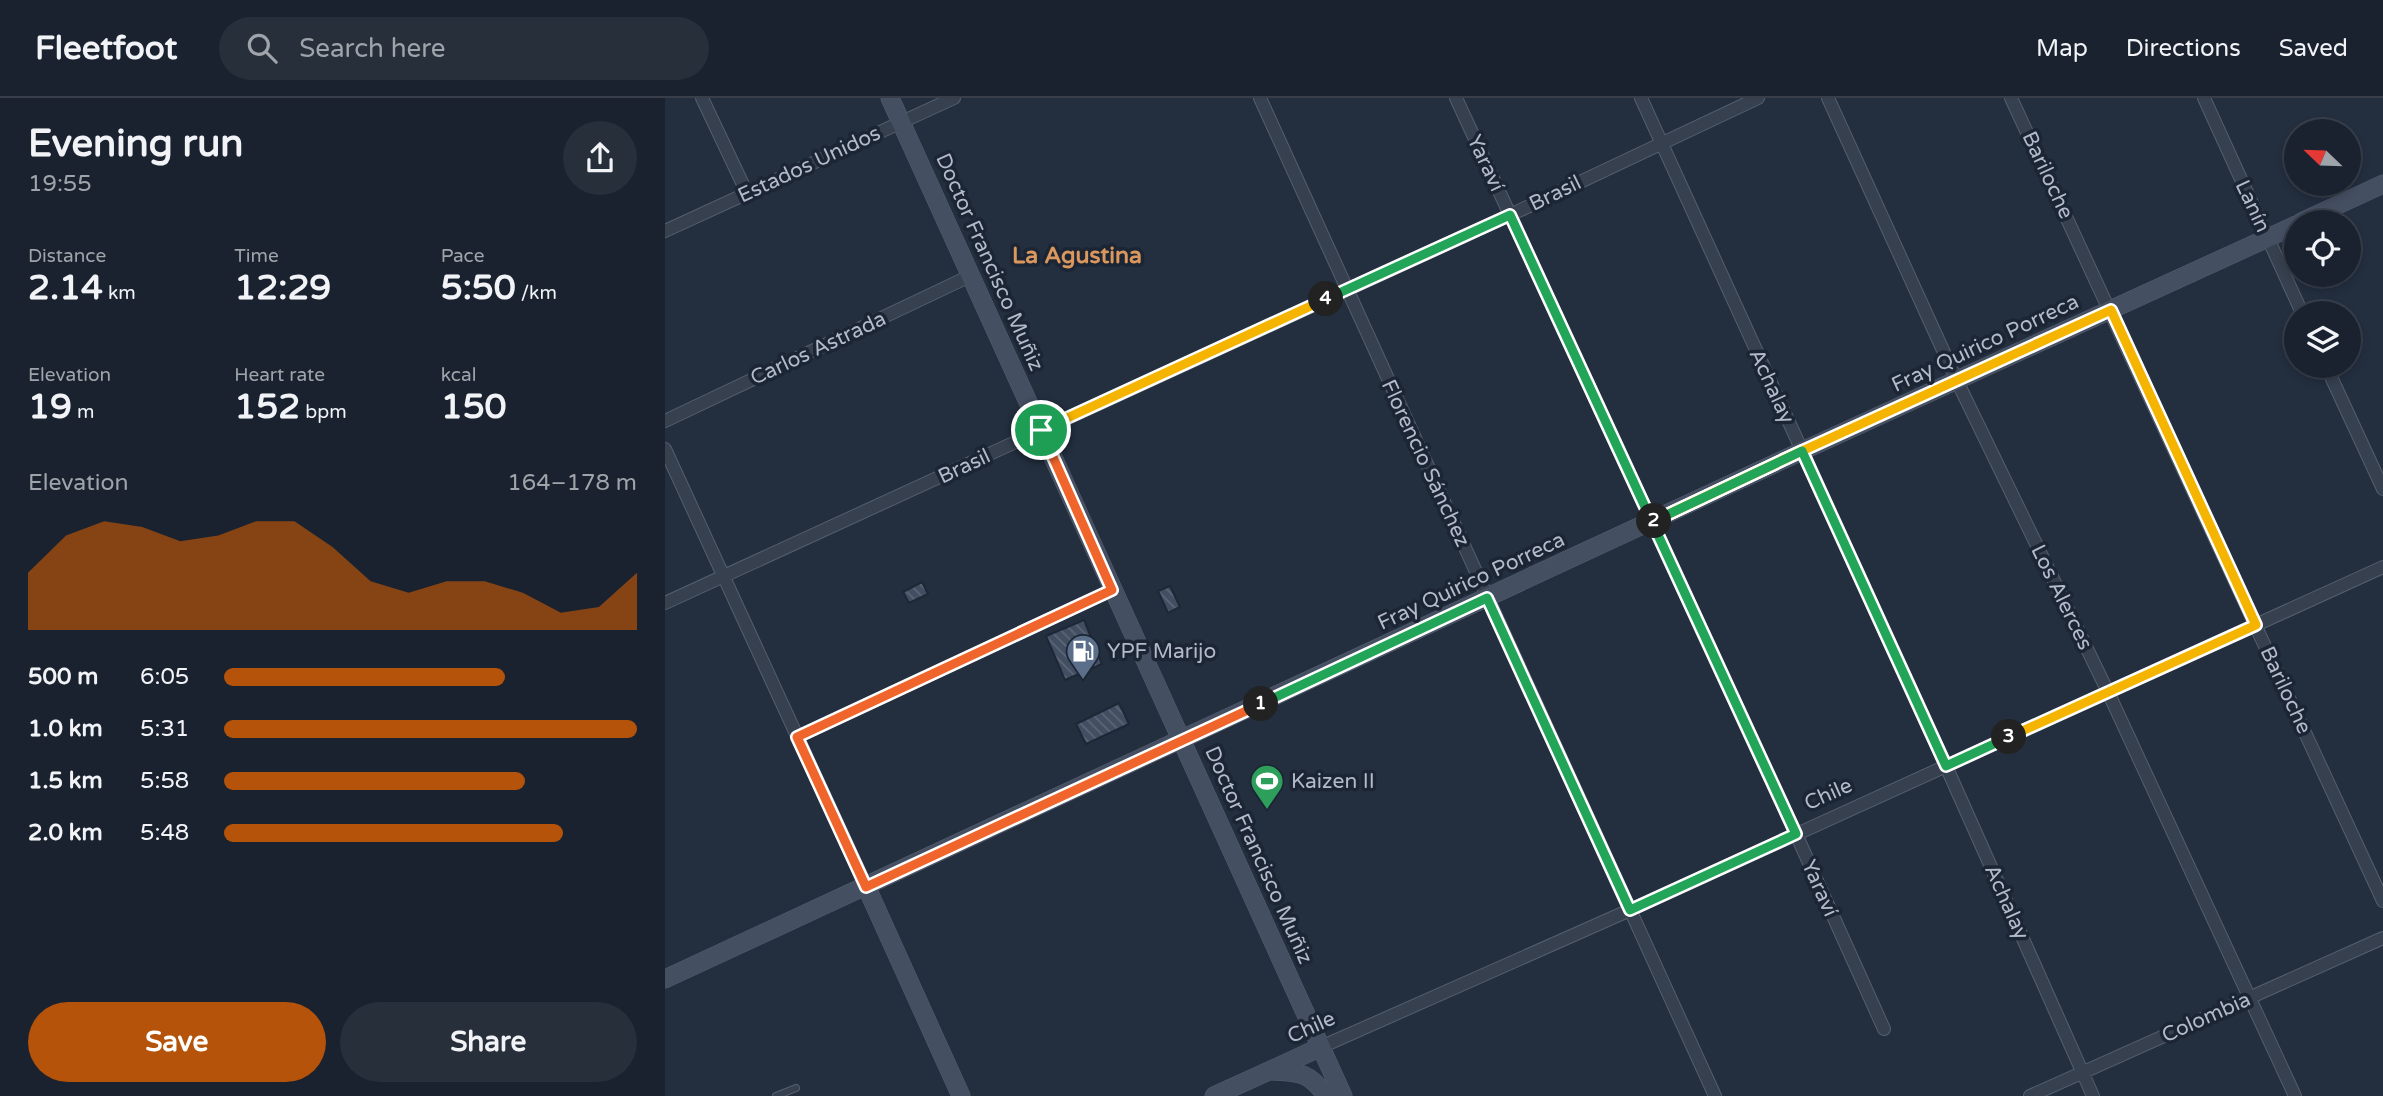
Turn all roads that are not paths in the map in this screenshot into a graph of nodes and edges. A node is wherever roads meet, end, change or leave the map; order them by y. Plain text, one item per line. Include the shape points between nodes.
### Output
1 (702, 98) edge
2 (890, 98) edge
3 (954, 98) edge
4 (1259, 98) edge
5 (1455, 98) edge
6 (1641, 98) edge
7 (1758, 98) edge
8 (1828, 98) edge
9 (2011, 98) edge
10 (2204, 98) edge
11 (901, 122) junction
12 (1660, 142) junction
13 (2383, 184) edge
14 (747, 193) junction
15 (2327, 210) edge
16 (1510, 215) junction
17 (665, 230) edge
18 (2284, 231) edge
19 (2268, 238) junction
20 (972, 275) junction
21 (1347, 290) junction
22 (2297, 301) edge
23 (2111, 310) junction
24 (2332, 378) edge
25 (1957, 381) junction
26 (665, 421) edge
27 (1041, 430) junction
28 (665, 449) edge
29 (1802, 451) junction
30 (2383, 489) edge
31 (1652, 522) junction
32 (2383, 567) edge
33 (723, 576) junction
34 (1112, 590) junction
35 (1487, 598) junction
36 (665, 603) edge
37 (2256, 625) junction
38 (2108, 692) junction
39 (797, 737) junction
40 (1183, 740) junction
41 (1946, 766) junction
42 (1796, 834) junction
43 (866, 887) junction
44 (2383, 901) edge
45 (1630, 910) junction
46 (2383, 938) edge
47 (665, 979) edge
48 (2249, 998) junction
49 (1884, 1030) dead end
50 (1321, 1047) junction
51 (1267, 1071) junction
52 (2083, 1072) junction
53 (796, 1088) dead end
54 (776, 1096) edge
55 (961, 1096) edge
56 (1214, 1096) edge
57 (1326, 1096) edge
58 (1343, 1096) edge
59 (1715, 1096) edge
60 (2029, 1096) edge
61 (2093, 1096) edge
62 (2295, 1096) edge

1 - 14 street
2 - 11 main road, Doctor Francisco Muñiz
3 - 11 street, Estados Unidos
4 - 21 street, Florencio Sánchez
5 - 16 street, Yaraví
6 - 12 street, Achalay
7 - 12 street, Brasil
8 - 25 street, Los Alerces
9 - 23 street, Bariloche
10 - 19 street, Lanín
11 - 14 street, Estados Unidos
11 - 20 main road, Doctor Francisco Muñiz
12 - 16 street, Brasil
12 - 29 street, Achalay
13 - 15 main road
14 - 17 street, Estados Unidos
16 - 21 street, Brasil
16 - 31 street, Yaraví
18 - 19 main road, Fray Quirico Porreca
19 - 22 street, Lanín
19 - 23 main road, Fray Quirico Porreca
20 - 26 street, Carlos Astrada
20 - 27 main road, Doctor Francisco Muñiz
21 - 27 street, Brasil
21 - 35 street, Florencio Sánchez
23 - 25 main road, Fray Quirico Porreca
23 - 37 street, Bariloche
24 - 30 street
25 - 29 main road, Fray Quirico Porreca
25 - 38 street, Los Alerces
27 - 33 street, Brasil
27 - 34 main road, Doctor Francisco Muñiz
28 - 33 street
29 - 31 main road, Fray Quirico Porreca
29 - 41 street, Achalay
31 - 35 main road, Fray Quirico Porreca
31 - 42 street, Yaraví
32 - 37 street, Chile
33 - 36 street, Brasil
33 - 39 street
34 - 39 street
34 - 40 main road, Doctor Francisco Muñiz
35 - 40 main road, Fray Quirico Porreca
35 - 45 street, Florencio Sánchez
37 - 38 street, Chile
37 - 44 street, Bariloche
38 - 41 street, Chile
38 - 48 street, Los Alerces
39 - 43 street
40 - 43 main road, Fray Quirico Porreca
40 - 50 main road, Doctor Francisco Muñiz
41 - 42 street, Chile
41 - 52 street, Achalay
42 - 45 street, Chile
42 - 49 street, Yaraví
43 - 47 main road, Fray Quirico Porreca
43 - 55 main road
45 - 50 street, Chile
45 - 59 street, Florencio Sánchez
46 - 48 street, Colombia
48 - 52 street, Colombia
48 - 62 street, Los Alerces
50 - 51 main road, Chile
50 - 58 main road, Doctor Francisco Muñiz
51 - 56 main road, Chile
51 - 57 main road via 1294,1072 1316,1081
52 - 60 street, Colombia
52 - 61 street, Achalay
53 - 54 lane

